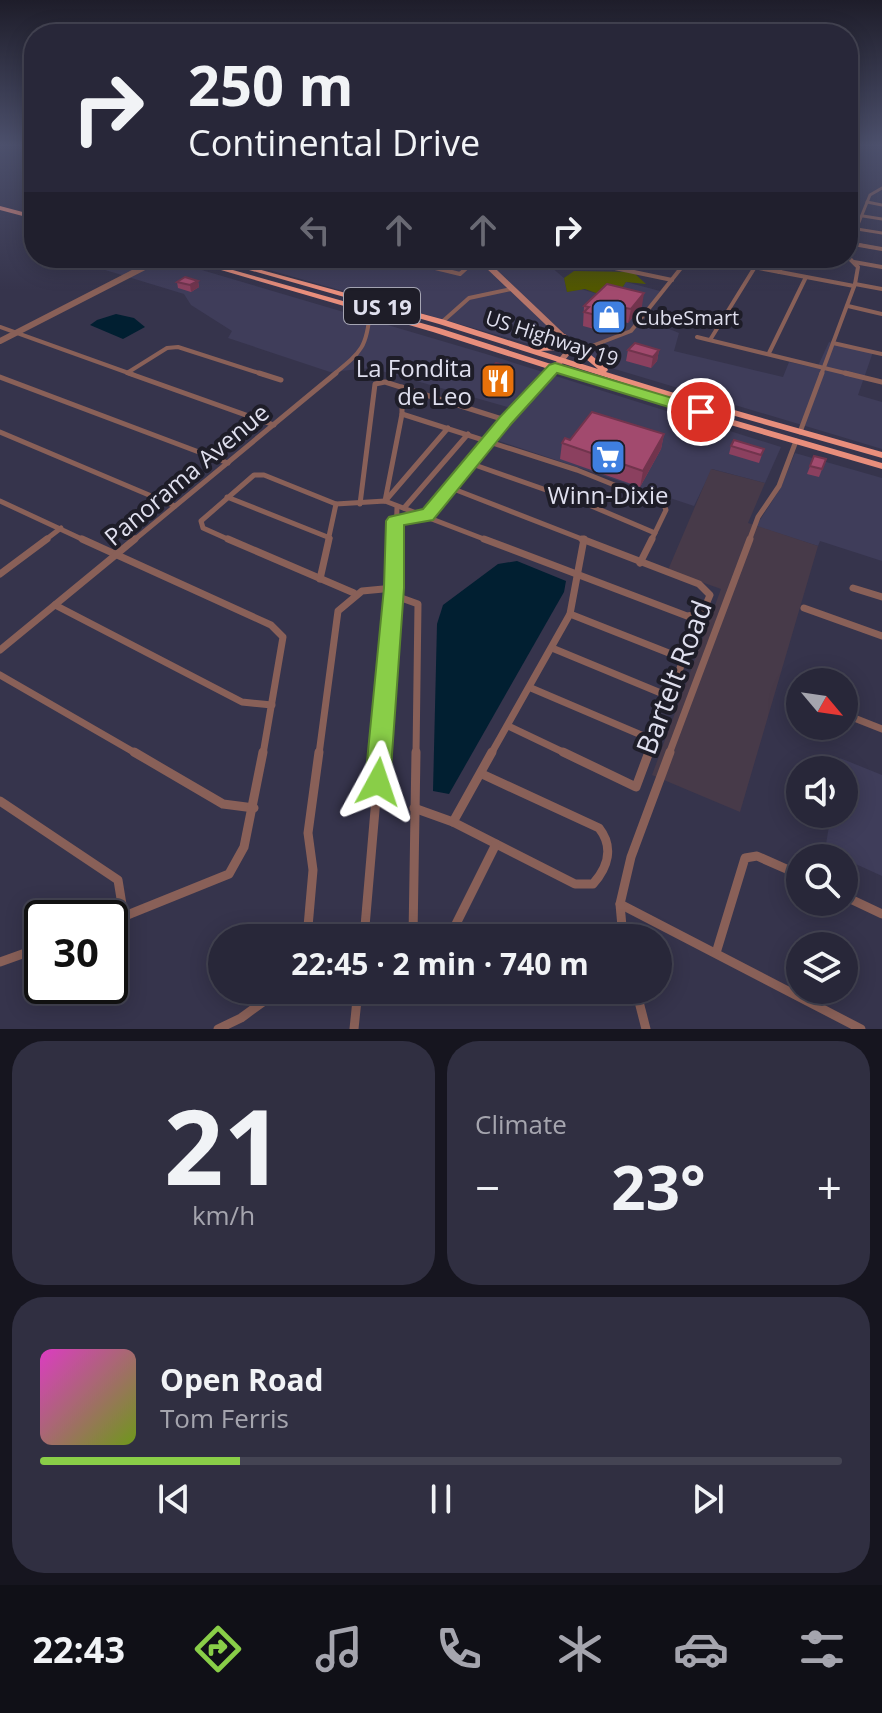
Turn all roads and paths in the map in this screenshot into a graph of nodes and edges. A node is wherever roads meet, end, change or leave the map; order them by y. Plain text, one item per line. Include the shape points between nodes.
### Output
1 (871, 194) edge
2 (868, 200) junction
3 (0, 204) edge
4 (882, 205) edge
5 (24, 207) edge
6 (24, 212) edge
7 (863, 216) junction
8 (882, 219) edge
9 (858, 227) edge
10 (858, 229) edge
11 (882, 233) edge
12 (858, 244) edge
13 (882, 249) edge
14 (858, 263) edge
15 (882, 267) edge
16 (143, 268) edge
17 (218, 268) edge
18 (246, 268) edge
19 (435, 268) edge
20 (467, 268) edge
21 (490, 268) edge
22 (616, 268) edge
23 (681, 268) edge
24 (754, 268) edge
25 (760, 268) edge
26 (781, 268) edge
27 (857, 268) edge
28 (620, 269) joint
29 (778, 272) junction
30 (806, 277) junction
31 (672, 280) junction
32 (854, 285) junction
33 (511, 289) junction
34 (882, 289) edge
35 (309, 294) junction
36 (362, 300) junction
37 (848, 306) junction
38 (370, 311) junction
39 (882, 314) edge
40 (442, 322) junction
41 (0, 327) edge
42 (460, 328) junction
43 (16, 333) junction
44 (562, 336) junction
45 (697, 337) dead end
46 (710, 340) junction
47 (0, 341) edge
48 (833, 343) junction
49 (522, 347) junction
50 (579, 351) junction
51 (769, 353) junction
52 (882, 354) edge
53 (558, 364) junction
54 (823, 367) junction
55 (127, 373) junction
56 (0, 377) edge
57 (281, 380) dead end
58 (624, 380) junction
59 (882, 382) edge
60 (402, 387) junction
61 (402, 414) junction
62 (505, 420) junction
63 (274, 425) junction
64 (448, 428) junction
65 (0, 432) edge
66 (468, 434) junction
67 (798, 436) junction
68 (489, 441) junction
69 (882, 455) edge
70 (228, 463) junction
71 (472, 464) junction
72 (882, 466) edge
73 (451, 488) junction
74 (227, 497) junction
75 (0, 501) edge
76 (385, 501) junction
77 (336, 504) junction
78 (360, 504) junction
79 (10, 506) junction
80 (175, 506) junction
81 (401, 507) junction
82 (0, 513) edge
83 (423, 515) junction
84 (395, 521) junction
85 (61, 528) junction
86 (655, 533) junction
87 (330, 538) junction
88 (584, 539) junction
89 (119, 553) junction
90 (640, 563) junction
91 (578, 573) junction
92 (0, 574) edge
93 (320, 579) junction
94 (853, 588) dead end
95 (394, 591) junction
96 (354, 593) junction
97 (882, 597) edge
98 (55, 605) junction
99 (804, 608) dead end
100 (570, 614) junction
101 (882, 636) edge
102 (552, 648) junction
103 (0, 650) edge
104 (0, 675) edge
105 (531, 688) junction
106 (272, 705) junction
107 (858, 720) edge
108 (508, 726) junction
109 (882, 729) edge
110 (482, 774) junction
111 (0, 801) edge
112 (254, 808) junction
113 (414, 808) junction
114 (453, 822) junction
115 (496, 844) junction
116 (786, 869) edge
117 (121, 900) edge
118 (858, 903) edge
119 (620, 904) junction
120 (882, 914) edge
121 (128, 915) edge
122 (308, 924) edge
123 (365, 924) edge
124 (413, 924) edge
125 (456, 924) edge
126 (622, 924) edge
127 (24, 953) edge
128 (716, 953) junction
129 (0, 962) edge
130 (260, 1004) edge
131 (357, 1004) edge
132 (640, 1004) edge
133 (218, 1029) edge
134 (354, 1029) edge
135 (646, 1029) edge
136 (861, 1029) edge

1 - 2 street
2 - 4 street
2 - 7 street
3 - 5 highway
3 - 6 highway
7 - 8 street
7 - 9 street
10 - 11 street
12 - 13 street
14 - 15 street
16 - 43 street
17 - 35 highway, US Highway 19 / US 19
18 - 36 highway, US Highway 19 / US 19
19 - 20 street via 460,274
21 - 33 main road
22 - 28 street
23 - 31 street
24 - 46 street
25 - 29 street
26 - 29 street
27 - 32 street, Bartelt Road
28 - 31 street
29 - 30 street
30 - 32 street
30 - 51 street
31 - 50 street via 631,331
32 - 34 street
32 - 37 street, Bartelt Road
33 - 40 street via 471,297
33 - 44 main road
35 - 36 highway
35 - 38 highway, US Highway 19 / US 19
36 - 40 highway, US Highway 19 / US 19
37 - 39 street
37 - 48 street, Bartelt Road
38 - 42 highway via 383,309
38 - 53 highway, US Highway 19 / US 19
38 - 63 street, Panorama Avenue via 368,339 360,353
40 - 42 highway, US Highway 19 / US 19
41 - 43 street
42 - 49 highway, US Highway 19 / US 19
43 - 47 street
43 - 55 street
44 - 49 highway via 554,348
44 - 50 highway
44 - 53 main road via 567,350
45 - 46 street
46 - 51 street
48 - 52 street
48 - 54 street, Bartelt Road
49 - 53 highway, US Highway 19 / US 19
50 - 58 highway
51 - 54 street
53 - 58 highway, US Highway 19 / US 19
53 - 62 street
53 - 67 highway, US Highway 19 / US 19 via 701,412
54 - 59 street
54 - 67 street, Bartelt Road
55 - 57 street via 167,348 178,347
55 - 63 street
56 - 70 street
58 - 67 highway, US Highway 19 / US 19
60 - 61 street
60 - 62 street
60 - 78 street via 374,385
61 - 64 street
61 - 76 street
62 - 68 street
63 - 70 street, Panorama Avenue
64 - 66 street
64 - 76 street
65 - 80 street
66 - 68 street
66 - 81 street
67 - 69 highway, US Highway 19 / US 19
67 - 72 highway, US Highway 19 / US 19
67 - 119 street, Bartelt Road via 779,486 758,517 631,857
68 - 71 street
68 - 86 street via 657,501 666,510
70 - 80 street, Panorama Avenue
71 - 73 street
71 - 86 street
73 - 83 street
73 - 88 street
74 - 77 street via 250,477 264,475
74 - 87 street
74 - 93 street via 203,517 203,528
75 - 79 street
76 - 78 street
76 - 81 street
77 - 78 street
77 - 87 street
79 - 82 street
79 - 85 street
80 - 89 street, Panorama Avenue
81 - 83 street
81 - 84 street
83 - 84 street
83 - 91 street
84 - 95 street
85 - 89 street
85 - 92 street
86 - 90 street
87 - 93 street
88 - 90 street
88 - 91 street
89 - 98 street, Panorama Avenue
89 - 106 street via 279,631 282,655
90 - 91 street via 705,587 710,595 702,614 687,616
91 - 100 street
93 - 96 street
94 - 97 street
95 - 96 street via 382,586
95 - 113 street via 418,604
95 - 123 street
96 - 122 street via 338,611 308,833 313,870
98 - 103 street, Panorama Avenue
98 - 106 street via 242,702
99 - 101 street
100 - 102 street
100 - 102 street via 684,659 668,696
102 - 105 street
104 - 112 street via 223,804
105 - 108 street
105 - 108 street via 653,740 636,787
106 - 112 street
107 - 109 street
108 - 110 street
110 - 114 street
110 - 115 street via 599,828 610,841 610,850 593,884 575,884
111 - 117 street via 118,880
112 - 121 street via 241,855 229,874
113 - 114 street
113 - 124 street
114 - 115 street
115 - 125 street
116 - 128 street via 757,856 745,858
118 - 120 street
119 - 126 street, Bartelt Road
119 - 128 street
127 - 129 street
128 - 136 street
130 - 133 street
131 - 134 street
132 - 135 street

